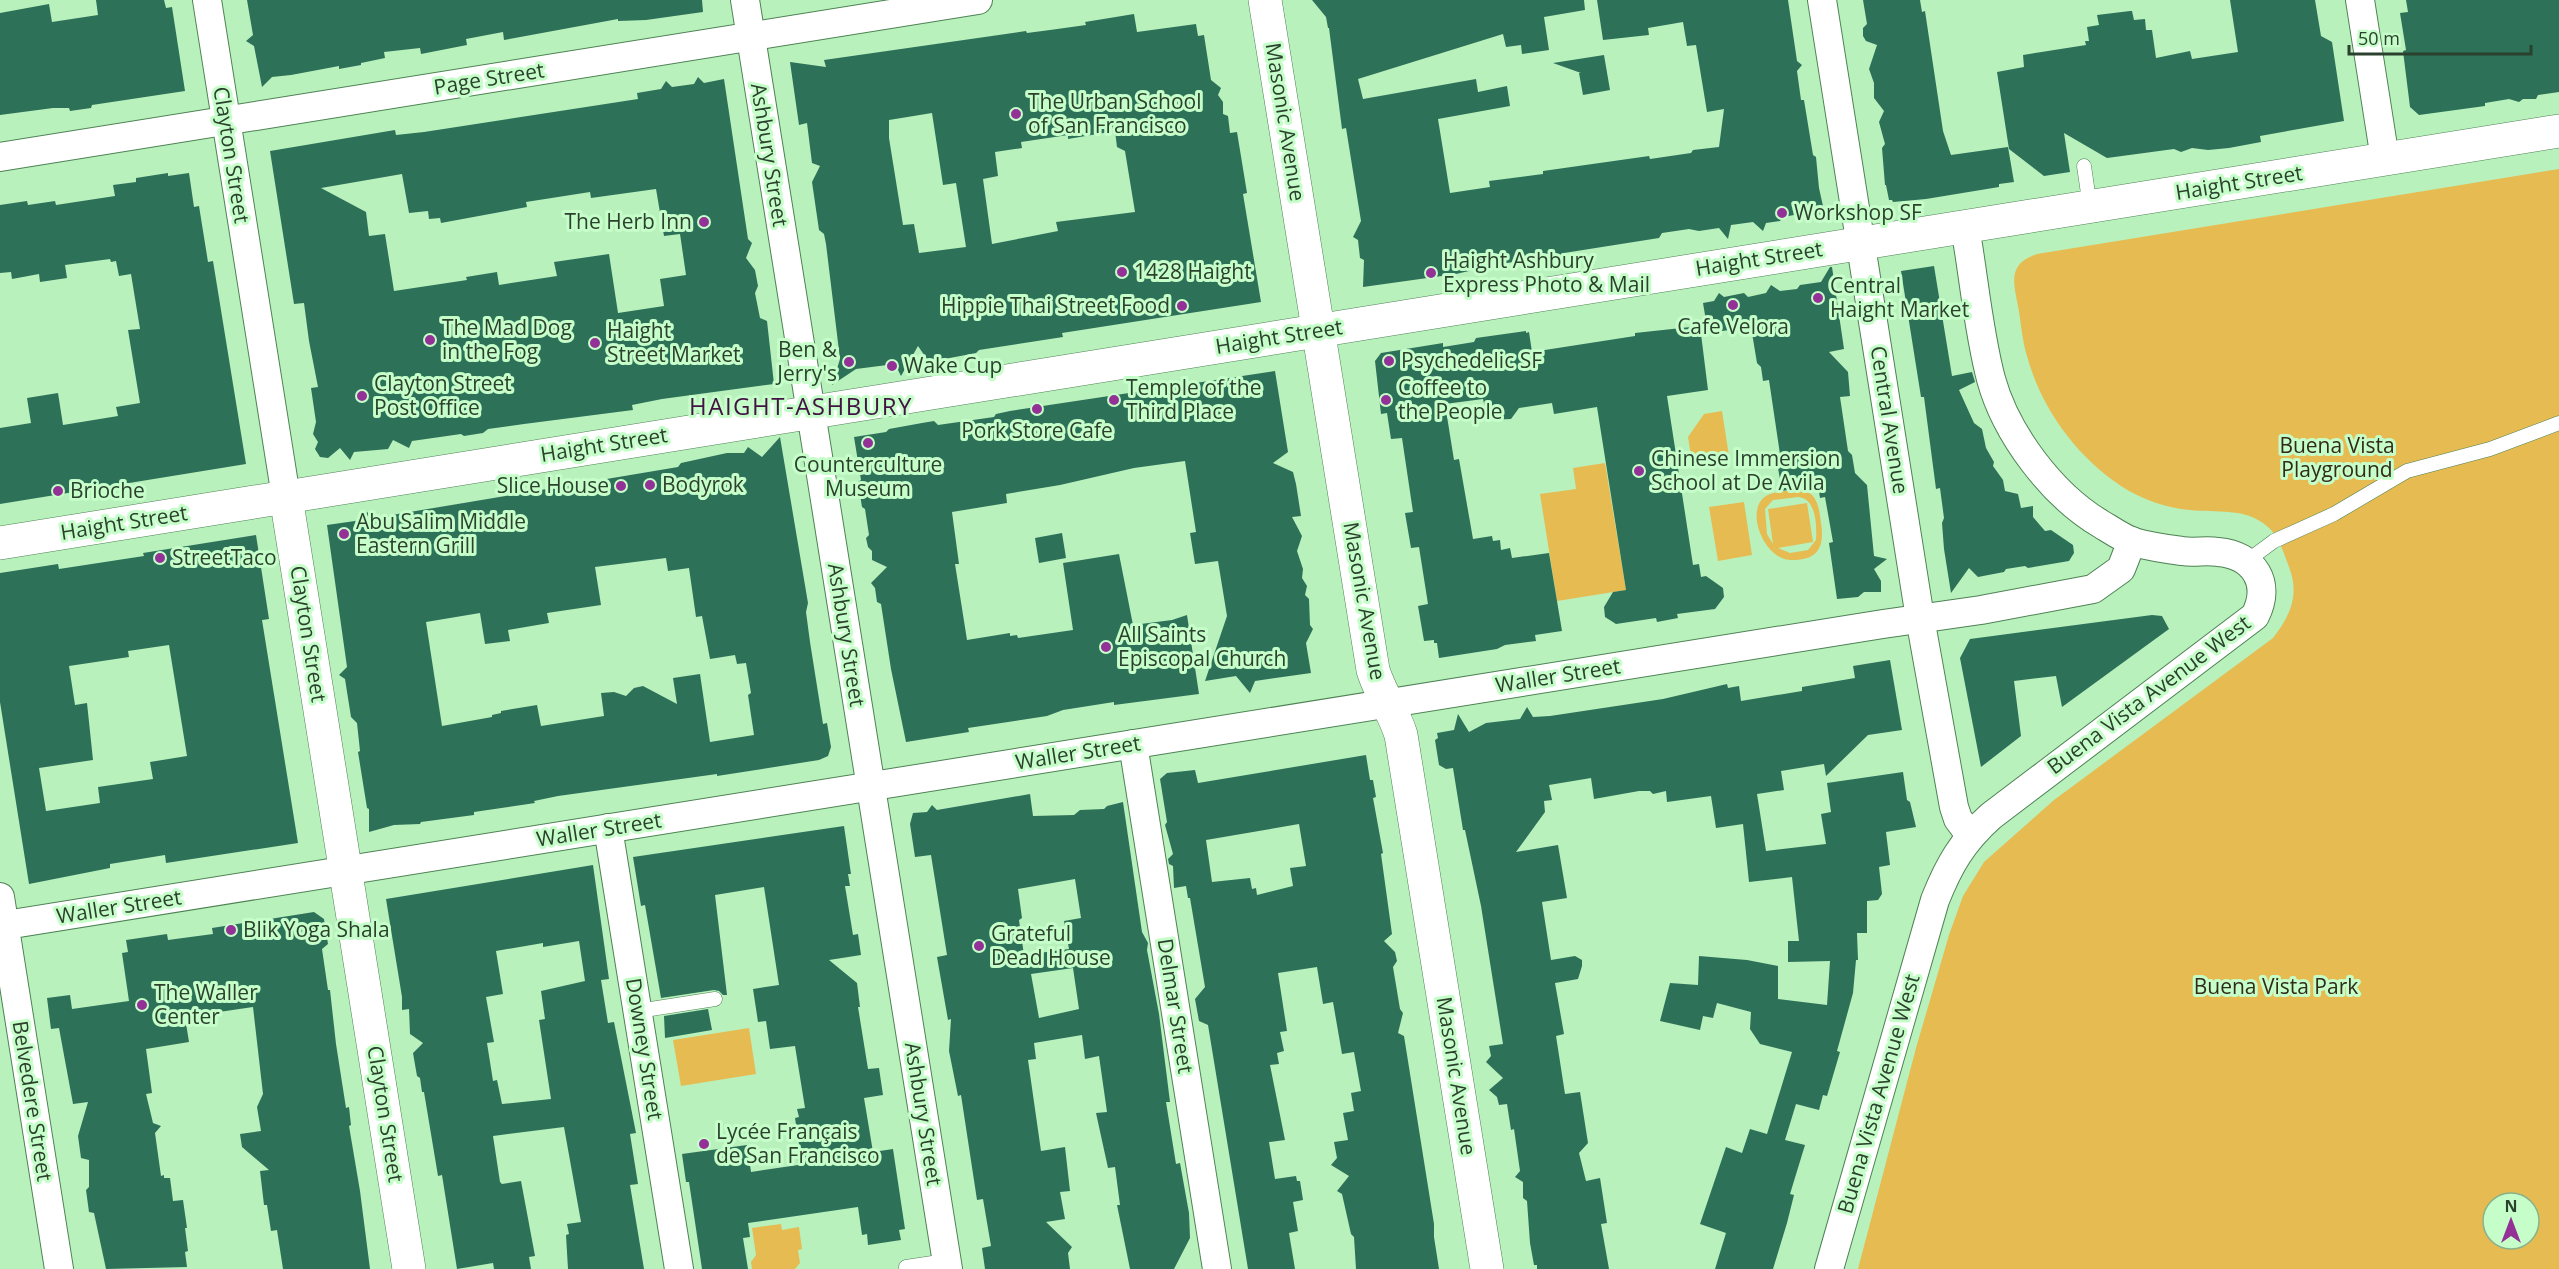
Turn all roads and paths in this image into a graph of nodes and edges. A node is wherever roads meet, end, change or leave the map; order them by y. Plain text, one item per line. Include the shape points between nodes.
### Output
1 (207, 0) edge
2 (744, 0) edge
3 (978, 0) edge
4 (1265, 0) edge
5 (1822, 0) edge
6 (2360, 0) edge
7 (750, 37) junction
8 (226, 121) junction
9 (2559, 131) edge
10 (0, 157) edge
11 (2385, 159) junction
12 (2084, 166) dead end
13 (2090, 207) junction
14 (1965, 227) junction
15 (1861, 244) junction
16 (1319, 330) junction
17 (810, 412) junction
18 (2559, 423) edge
19 (286, 497) junction
20 (2132, 541) junction
21 (0, 543) edge
22 (2247, 561) junction
23 (1920, 618) junction
24 (1388, 703) junction
25 (1133, 744) junction
26 (870, 786) junction
27 (608, 828) junction
28 (1970, 835) junction
29 (345, 871) junction
30 (0, 897) edge
31 (2, 926) edge
32 (715, 999) dead end
33 (638, 1011) junction
34 (947, 1265) edge
35 (906, 1267) dead end
36 (59, 1269) edge
37 (409, 1269) edge
38 (679, 1269) edge
39 (1217, 1269) edge
40 (1487, 1269) edge
41 (1829, 1269) edge

1 - 8 street, Clayton Street
2 - 7 street, Ashbury Street
3 - 7 street, Page Street
4 - 16 street, Masonic Avenue
5 - 15 street, Central Avenue
6 - 11 street
7 - 8 street, Page Street
7 - 17 street, Ashbury Street
8 - 10 street, Page Street
8 - 19 street, Clayton Street
9 - 11 street, Haight Street
11 - 13 street, Haight Street
12 - 13 lane
13 - 14 street, Haight Street
14 - 15 street, Haight Street
14 - 20 street via 1991,380 2018,440 2063,494 2100,524
15 - 16 street, Haight Street
15 - 23 street, Central Avenue
16 - 17 street, Haight Street
16 - 24 street, Masonic Avenue via 1373,670
17 - 19 street, Haight Street
17 - 26 street, Ashbury Street
18 - 22 lane via 2490,449 2407,471 2334,514 2274,541
19 - 21 street, Haight Street
19 - 29 street, Clayton Street
20 - 22 street via 2183,551 2219,552
20 - 23 street, Waller Street via 2121,569 2093,589
22 - 28 street, Buena Vista Avenue West via 2262,585 2255,616
23 - 24 street, Waller Street
23 - 28 street, Central Avenue via 1954,807
24 - 25 street, Waller Street
24 - 40 street, Masonic Avenue via 1401,735
25 - 26 street, Waller Street
25 - 39 street, Delmar Street
26 - 27 street, Waller Street
26 - 34 street, Ashbury Street
27 - 29 street, Waller Street
27 - 33 street, Downey Street
28 - 41 street, Buena Vista Avenue West via 1948,868 1935,900
29 - 31 street, Waller Street
29 - 37 street, Clayton Street
30 - 31 street, Belvedere Street
31 - 36 street, Belvedere Street
32 - 33 lane
33 - 38 street, Downey Street
34 - 35 lane

